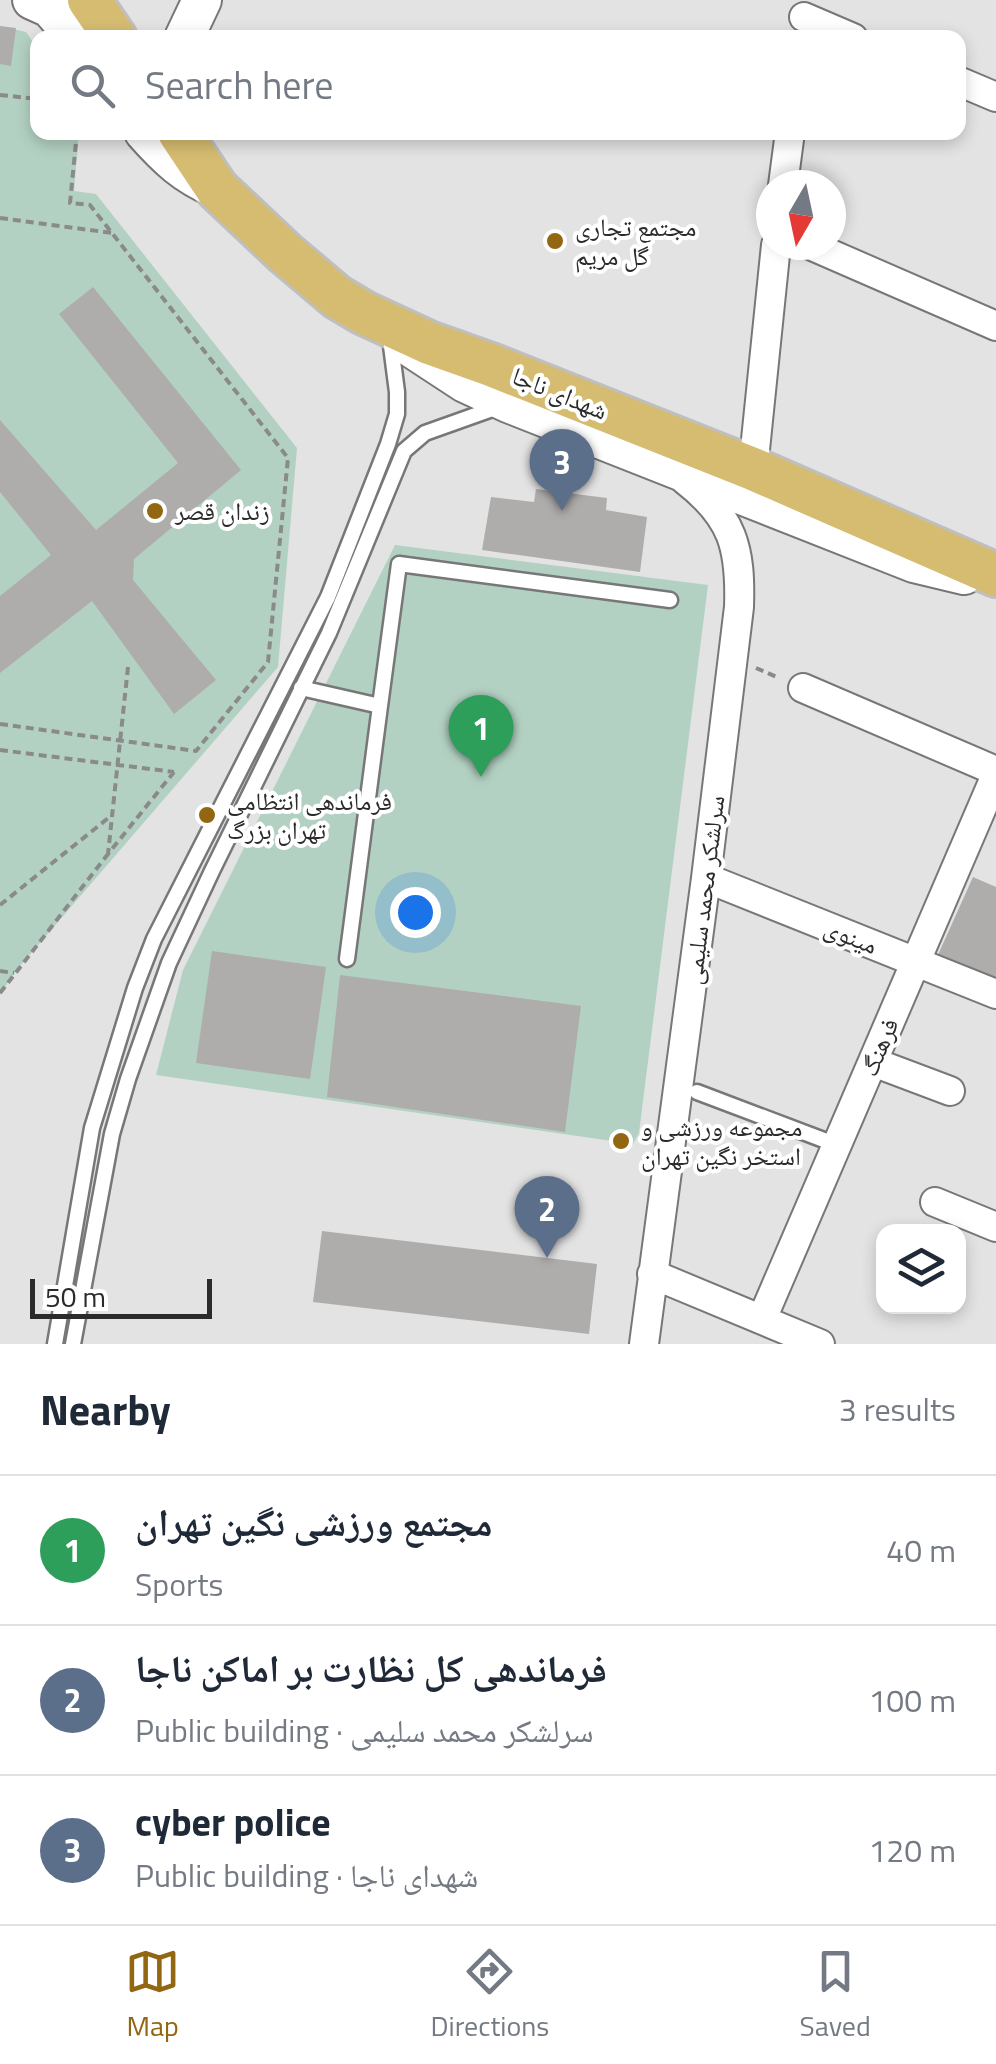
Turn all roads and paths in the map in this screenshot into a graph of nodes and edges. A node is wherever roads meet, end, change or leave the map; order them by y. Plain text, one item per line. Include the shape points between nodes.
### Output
1 (32, 0) edge
2 (89, 0) edge
3 (202, 0) edge
4 (804, 18) edge
5 (69, 30) edge
6 (110, 30) edge
7 (188, 30) edge
8 (834, 30) edge
9 (966, 84) edge
10 (0, 94) edge
11 (996, 97) edge
12 (30, 98) edge
13 (76, 140) edge
14 (152, 140) edge
15 (184, 140) edge
16 (207, 140) edge
17 (789, 140) edge
18 (785, 170) edge
19 (217, 188) junction
20 (0, 218) edge
21 (112, 234) junction
22 (774, 260) edge
23 (844, 260) edge
24 (377, 323) junction
25 (996, 326) edge
26 (508, 403) junction
27 (664, 464) junction
28 (753, 469) junction
29 (996, 575) edge
30 (996, 582) edge
31 (670, 600) dead end
32 (733, 658) junction
33 (128, 666) dead end
34 (301, 688) junction
35 (803, 688) joint
36 (380, 706) junction
37 (0, 724) edge
38 (120, 741) junction
39 (0, 750) edge
40 (117, 764) junction
41 (996, 773) edge
42 (990, 808) edge
43 (112, 815) junction
44 (108, 854) junction
45 (706, 878) junction
46 (0, 905) edge
47 (348, 959) dead end
48 (916, 962) junction
49 (0, 971) edge
50 (14, 973) junction
51 (0, 993) edge
52 (996, 994) edge
53 (873, 1062) junction
54 (950, 1091) dead end
55 (697, 1092) dead end
56 (837, 1145) junction
57 (935, 1202) dead end
58 (996, 1227) edge
59 (652, 1274) junction
60 (762, 1320) junction
61 (55, 1344) edge
62 (72, 1344) edge
63 (644, 1344) edge
64 (820, 1344) edge

1 - 5 main road via 50,8
2 - 6 main road
3 - 7 main road
4 - 8 street
9 - 11 street
10 - 12 path
13 - 21 path via 70,203 90,205
14 - 19 main road via 176,165
15 - 19 main road, شهدای ناجا
16 - 19 main road
17 - 18 street
19 - 24 main road, شهدای ناجا via 337,297
20 - 21 path
21 - 38 path via 288,458 268,662 196,751
22 - 28 street
23 - 25 street
24 - 26 main road via 465,383
24 - 28 main road, شهدای ناجا
24 - 61 lane via 398,392 396,414 328,597 154,940 136,988 92,1128
26 - 27 main road
26 - 34 lane via 425,433 404,451
27 - 30 main road via 914,563
27 - 32 street, سرلشکر محمد سلیمی via 706,497 731,535 740,583
28 - 29 main road, شهدای ناجا
31 - 36 lane via 399,564
32 - 35 path
32 - 45 street, سرلشکر محمد سلیمی
33 - 38 path
34 - 36 lane
34 - 62 lane via 169,964 128,1079
35 - 41 street
36 - 47 lane
37 - 38 path
38 - 40 path
39 - 40 path
40 - 43 path
40 - 44 path via 174,772
41 - 42 street, فرهنگ
42 - 48 street, فرهنگ
43 - 44 path
43 - 46 path
44 - 50 path
45 - 48 street, مینوی
45 - 59 street, سرلشکر محمد سلیمی
48 - 52 street, مینوی
48 - 53 street, فرهنگ
49 - 50 path
50 - 51 path
53 - 54 street
53 - 56 street, فرهنگ
55 - 56 lane
56 - 60 street, فرهنگ
57 - 58 street
59 - 60 street
59 - 63 street, سرلشکر محمد سلیمی
60 - 64 street

